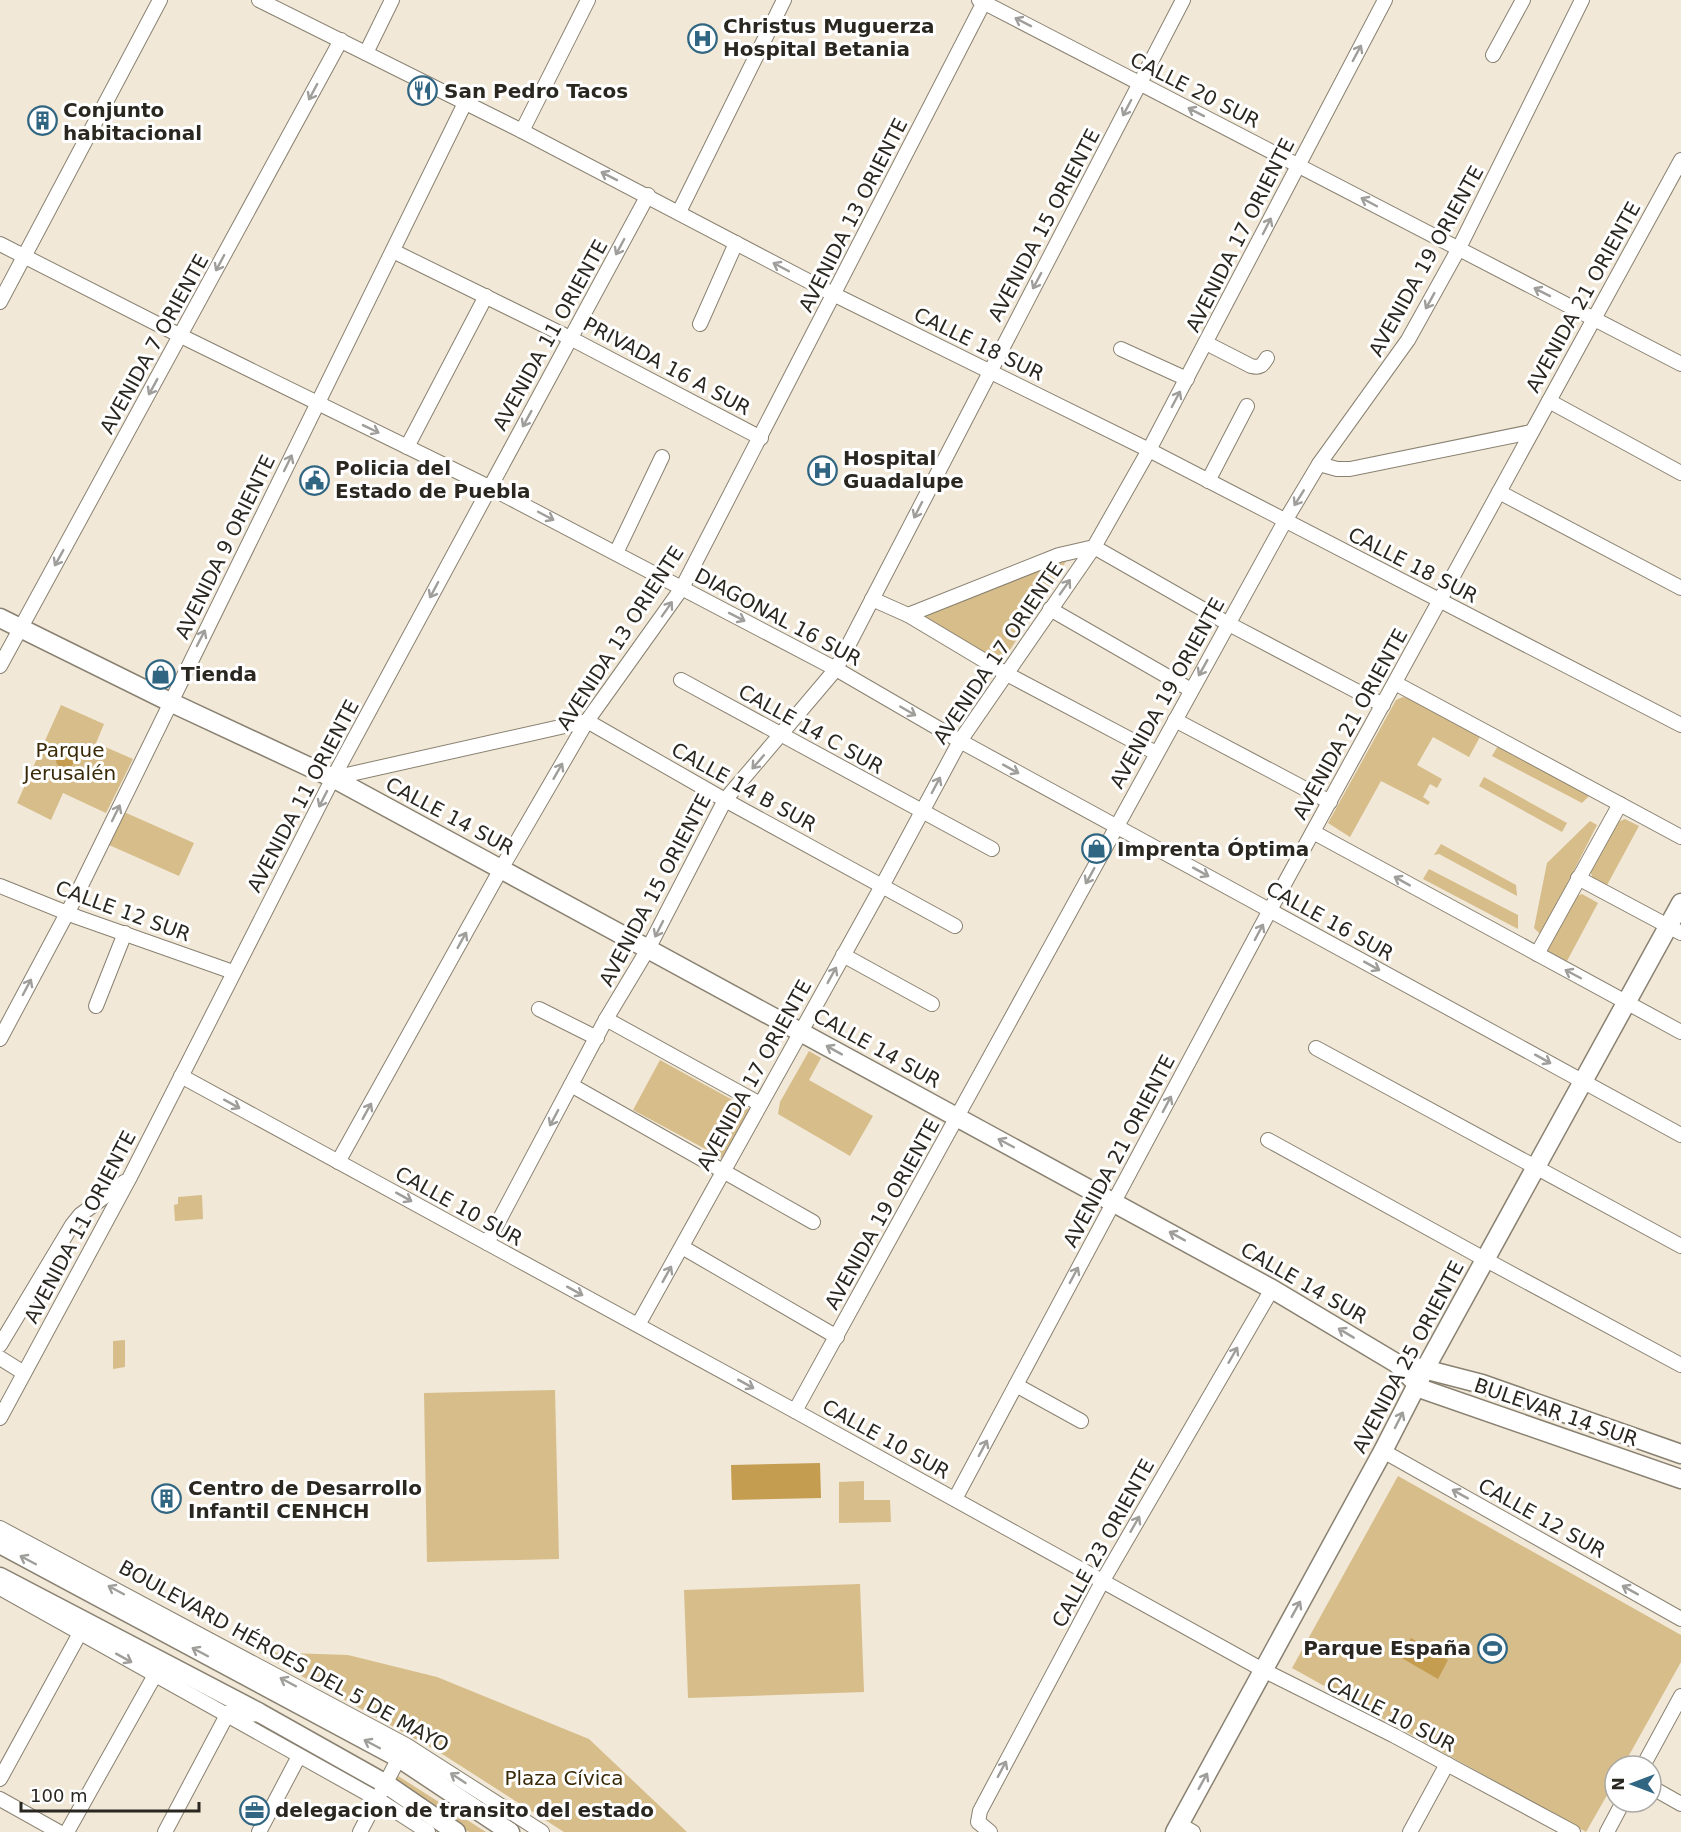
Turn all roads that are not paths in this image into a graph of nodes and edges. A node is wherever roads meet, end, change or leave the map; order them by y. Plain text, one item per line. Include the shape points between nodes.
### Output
1 (160, 0) edge
2 (259, 0) edge
3 (392, 0) edge
4 (588, 0) edge
5 (784, 0) edge
6 (1183, 0) edge
7 (1385, 0) edge
8 (1523, 0) edge
9 (1582, 0) edge
10 (983, 1) edge
11 (341, 40) junction
12 (366, 53) junction
13 (1493, 55) dead end
14 (1140, 83) junction
15 (465, 103) junction
16 (522, 131) junction
17 (1681, 160) edge
18 (1299, 165) junction
19 (648, 195) junction
20 (679, 212) junction
21 (736, 243) junction
22 (0, 244) edge
23 (1458, 250) junction
24 (393, 251) junction
25 (23, 257) junction
26 (833, 294) junction
27 (486, 296) junction
28 (0, 302) edge
29 (1594, 318) junction
30 (700, 324) dead end
31 (181, 336) junction
32 (572, 339) junction
33 (1206, 343) junction
34 (1121, 348) dead end
35 (1266, 358) dead end
36 (1681, 364) edge
37 (989, 371) junction
38 (1187, 378) junction
39 (1549, 401) junction
40 (318, 404) junction
41 (1247, 406) dead end
42 (1531, 432) junction
43 (761, 438) junction
44 (407, 447) junction
45 (1149, 450) junction
46 (662, 457) dead end
47 (1320, 464) junction
48 (1681, 473) edge
49 (1208, 481) junction
50 (489, 487) junction
51 (1499, 492) junction
52 (1285, 521) junction
53 (1094, 547) junction
54 (616, 553) junction
55 (682, 588) junction
56 (1681, 588) edge
57 (872, 598) junction
58 (1440, 601) junction
59 (1050, 609) junction
60 (908, 615) junction
61 (0, 618) edge
62 (1227, 623) junction
63 (21, 628) junction
64 (0, 666) edge
65 (836, 669) junction
66 (1005, 673) junction
67 (681, 680) dead end
68 (1395, 683) junction
69 (1191, 690) junction
70 (170, 702) junction
71 (1383, 705) junction
72 (1175, 720) junction
73 (587, 721) junction
74 (1681, 725) edge
75 (782, 735) junction
76 (960, 741) junction
77 (1156, 753) junction
78 (333, 778) junction
79 (725, 800) junction
80 (1330, 802) junction
81 (1620, 804) junction
82 (922, 811) junction
83 (1117, 826) junction
84 (1313, 832) junction
85 (1681, 837) edge
86 (992, 849) dead end
87 (501, 869) junction
88 (1578, 878) junction
89 (0, 886) edge
90 (882, 886) junction
91 (1681, 903) edge
92 (1270, 910) junction
93 (66, 912) junction
94 (956, 926) dead end
95 (1675, 929) edge
96 (125, 933) junction
97 (648, 949) junction
98 (1537, 954) junction
99 (843, 955) junction
100 (233, 972) junction
101 (1625, 1002) junction
102 (932, 1004) dead end
103 (96, 1006) dead end
104 (539, 1009) dead end
105 (606, 1019) junction
106 (800, 1032) junction
107 (1681, 1032) edge
108 (597, 1038) junction
109 (0, 1039) edge
110 (1316, 1048) dead end
111 (181, 1076) junction
112 (1583, 1081) junction
113 (571, 1086) junction
114 (760, 1104) junction
115 (957, 1117) junction
116 (1681, 1135) edge
117 (1268, 1140) dead end
118 (338, 1162) junction
119 (1536, 1169) junction
120 (724, 1171) junction
121 (129, 1179) junction
122 (1114, 1202) junction
123 (813, 1222) dead end
124 (487, 1243) junction
125 (1681, 1246) edge
126 (682, 1247) junction
127 (1486, 1260) junction
128 (1272, 1288) junction
129 (638, 1326) junction
130 (837, 1337) junction
131 (0, 1345) edge
132 (0, 1358) edge
133 (1681, 1365) edge
134 (24, 1373) junction
135 (1421, 1377) junction
136 (1016, 1385) junction
137 (795, 1411) junction
138 (0, 1418) edge
139 (1081, 1421) dead end
140 (1383, 1451) junction
141 (1681, 1454) edge
142 (1681, 1479) edge
143 (956, 1499) junction
144 (0, 1528) edge
145 (0, 1544) edge
146 (1102, 1582) junction
147 (1, 1589) edge
148 (1681, 1619) edge
149 (80, 1633) junction
150 (1263, 1670) junction
151 (155, 1675) junction
152 (1681, 1696) edge
153 (258, 1712) junction
154 (1677, 1714) edge
155 (227, 1715) junction
156 (403, 1751) junction
157 (1651, 1754) edge
158 (299, 1756) junction
159 (1448, 1764) junction
160 (0, 1779) edge
161 (381, 1792) junction
162 (1663, 1794) edge
163 (0, 1799) edge
164 (1681, 1804) edge
165 (1617, 1814) edge
166 (1182, 1829) edge
167 (58, 1832) edge
168 (67, 1832) edge
169 (165, 1832) edge
170 (260, 1832) edge
171 (360, 1832) edge
172 (428, 1832) edge
173 (456, 1832) edge
174 (510, 1832) edge
175 (543, 1832) edge
176 (990, 1832) edge
177 (1410, 1832) edge
178 (1573, 1832) edge
179 (1607, 1832) edge

1 - 25 street
2 - 11 street, CALLE 18 SUR
3 - 12 street
4 - 16 street
5 - 20 street
6 - 14 street, AVENIDA 15 ORIENTE
18 -> 7 street, AVENIDA 17 ORIENTE
8 - 13 street
9 - 23 street, AVENIDA 19 ORIENTE
14 -> 10 street, CALLE 20 SUR
10 - 26 street, AVENIDA 13 ORIENTE
11 - 12 street, CALLE 18 SUR
11 -> 31 street, AVENIDA 7 ORIENTE
12 - 15 street, CALLE 18 SUR
18 -> 14 street, CALLE 20 SUR
14 -> 37 street, AVENIDA 15 ORIENTE
15 - 16 street, CALLE 18 SUR
15 - 24 street, AVENIDA 9 ORIENTE
19 -> 16 street, CALLE 18 SUR
17 - 29 street, AVENIDA 21 ORIENTE
23 -> 18 street, CALLE 20 SUR
33 -> 18 street, AVENIDA 17 ORIENTE
19 - 20 street, CALLE 18 SUR
19 -> 32 street, AVENIDA 11 ORIENTE
20 - 21 street, CALLE 18 SUR
26 -> 21 street, CALLE 18 SUR
21 - 30 street
22 - 25 street, DIAGONAL 16 SUR
29 -> 23 street, CALLE 20 SUR
23 -> 47 street, AVENIDA 19 ORIENTE via 1399,355
24 - 27 street, PRIVADA 16 A SUR
24 - 40 street, AVENIDA 9 ORIENTE
25 - 28 street
25 - 31 street, DIAGONAL 16 SUR
26 - 37 street, CALLE 18 SUR
26 - 43 street, AVENIDA 13 ORIENTE
27 - 32 street, PRIVADA 16 A SUR
27 - 44 street
29 - 36 street, CALLE 20 SUR
29 - 39 street, AVENIDA 21 ORIENTE
31 - 40 street, DIAGONAL 16 SUR
31 -> 63 street, AVENIDA 7 ORIENTE
32 - 43 street, PRIVADA 16 A SUR
32 -> 50 street, AVENIDA 11 ORIENTE
33 - 35 street via 1258,368
33 - 38 street, AVENIDA 17 ORIENTE
34 - 38 street
37 - 45 street, CALLE 18 SUR
37 -> 57 street, AVENIDA 15 ORIENTE
45 -> 38 street, AVENIDA 17 ORIENTE
39 - 42 street, AVENIDA 21 ORIENTE
39 - 48 street
40 -> 44 street, DIAGONAL 16 SUR
70 -> 40 street, AVENIDA 9 ORIENTE
41 - 49 street
42 - 47 street via 1350,469
42 - 51 street, AVENIDA 21 ORIENTE
43 - 55 street, AVENIDA 13 ORIENTE
44 - 50 street, DIAGONAL 16 SUR
45 - 49 street, CALLE 18 SUR
45 - 53 street, AVENIDA 17 ORIENTE
46 - 54 street
47 -> 52 street, AVENIDA 19 ORIENTE
49 - 52 street, CALLE 18 SUR
50 -> 54 street, DIAGONAL 16 SUR
50 -> 78 street, AVENIDA 11 ORIENTE
51 - 56 street
51 - 58 street, AVENIDA 21 ORIENTE
52 - 58 street, CALLE 18 SUR
52 - 62 street, AVENIDA 19 ORIENTE
59 -> 53 street, AVENIDA 17 ORIENTE
53 - 60 street via 1059,555
53 - 62 street
54 - 55 street, DIAGONAL 16 SUR
55 -> 65 street, DIAGONAL 16 SUR
73 -> 55 street, AVENIDA 13 ORIENTE
57 - 60 street
57 - 65 street, AVENIDA 15 ORIENTE
58 - 68 street, AVENIDA 21 ORIENTE
58 - 74 street, CALLE 18 SUR
59 - 66 street, AVENIDA 17 ORIENTE
59 - 69 street
60 - 66 street
61 - 63 main road, CALLE 14 SUR
62 -> 69 street, AVENIDA 19 ORIENTE
62 - 71 street
63 - 64 street, AVENIDA 7 ORIENTE
63 - 70 main road, CALLE 14 SUR
65 - 75 street, AVENIDA 15 ORIENTE
65 -> 76 street, DIAGONAL 16 SUR
66 - 76 street, AVENIDA 17 ORIENTE
66 - 77 street
67 - 75 street, CALLE 14 C SUR
68 - 71 street, AVENIDA 21 ORIENTE
68 - 81 street
69 - 72 street, AVENIDA 19 ORIENTE
70 - 78 main road, CALLE 14 SUR
93 -> 70 street, AVENIDA 9 ORIENTE
71 - 80 street, AVENIDA 21 ORIENTE
72 - 77 street, AVENIDA 19 ORIENTE
72 - 80 street
73 - 78 street, CALLE 14 SUR
73 - 79 street, CALLE 14 B SUR
87 -> 73 street, AVENIDA 13 ORIENTE
75 -> 79 street, AVENIDA 15 ORIENTE
75 - 82 street, CALLE 14 C SUR
82 -> 76 street, AVENIDA 17 ORIENTE
76 -> 83 street, CALLE 16 SUR
77 - 83 street, AVENIDA 19 ORIENTE
78 - 87 main road, CALLE 14 SUR
78 -> 100 street, AVENIDA 11 ORIENTE
79 - 90 street, CALLE 14 B SUR
79 -> 97 street, AVENIDA 15 ORIENTE
80 - 84 street, AVENIDA 21 ORIENTE
81 - 85 street
81 - 88 street
82 - 86 street, CALLE 14 C SUR
82 - 90 street, AVENIDA 17 ORIENTE
83 -> 92 street, CALLE 16 SUR
83 -> 115 street, AVENIDA 19 ORIENTE
84 - 92 street, AVENIDA 21 ORIENTE
98 -> 84 street
87 - 97 main road, CALLE 14 SUR
118 -> 87 street, AVENIDA 13 ORIENTE
88 - 95 street
88 - 98 street
89 - 93 street, CALLE 12 SUR
90 - 94 street, CALLE 14 B SUR
90 - 99 street, AVENIDA 17 ORIENTE
91 - 95 main road, AVENIDA 25 ORIENTE
92 -> 112 street, CALLE 16 SUR
122 -> 92 street, AVENIDA 21 ORIENTE
93 - 96 street, CALLE 12 SUR
109 -> 93 street, AVENIDA 9 ORIENTE
95 - 101 main road, AVENIDA 25 ORIENTE
96 - 100 street, CALLE 12 SUR
96 - 103 street
97 - 105 street, AVENIDA 15 ORIENTE
97 - 106 main road, CALLE 14 SUR
101 -> 98 street
99 - 102 street
106 -> 99 street, AVENIDA 17 ORIENTE
100 - 111 street, AVENIDA 11 ORIENTE
101 - 107 street
101 - 112 main road, AVENIDA 25 ORIENTE
104 - 108 street
105 - 108 street, AVENIDA 15 ORIENTE
105 - 114 street
106 - 114 street, AVENIDA 17 ORIENTE
115 -> 106 main road, CALLE 14 SUR
108 - 113 street, AVENIDA 15 ORIENTE
110 - 119 street
111 -> 118 street, CALLE 10 SUR
111 - 121 street, AVENIDA 11 ORIENTE
112 - 116 street, CALLE 16 SUR
112 - 119 main road, AVENIDA 25 ORIENTE
113 - 120 street
113 -> 124 street, AVENIDA 15 ORIENTE
114 - 120 street, AVENIDA 17 ORIENTE
122 -> 115 main road, CALLE 14 SUR
115 - 130 street, AVENIDA 19 ORIENTE
117 - 127 street
118 -> 124 street, CALLE 10 SUR
119 - 125 street
119 - 127 main road, AVENIDA 25 ORIENTE
120 - 123 street
120 - 126 street, AVENIDA 17 ORIENTE
121 - 131 street via 72,1225
121 - 134 street, AVENIDA 11 ORIENTE
128 -> 122 main road, CALLE 14 SUR
136 -> 122 street, AVENIDA 21 ORIENTE
124 -> 129 street, CALLE 10 SUR
129 -> 126 street, AVENIDA 17 ORIENTE
126 - 130 street
127 - 133 street
127 - 135 main road, AVENIDA 25 ORIENTE
135 -> 128 main road, CALLE 14 SUR
146 -> 128 street, CALLE 23 ORIENTE
129 -> 137 street, CALLE 10 SUR
130 - 137 street, AVENIDA 19 ORIENTE
132 - 134 street
134 - 138 street, AVENIDA 11 ORIENTE
140 -> 135 main road, AVENIDA 25 ORIENTE
135 - 141 main road, BULEVAR 14 SUR via 1482,1384
135 - 142 main road, BULEVAR 14 SUR via 1422,1389
136 - 139 street
143 -> 136 street, AVENIDA 21 ORIENTE
137 - 143 street, CALLE 10 SUR
148 -> 140 street, CALLE 12 SUR
150 -> 140 main road, AVENIDA 25 ORIENTE
143 - 146 street, CALLE 10 SUR
156 -> 144 street, BOULEVARD HÉROES DEL 5 DE MAYO
156 -> 145 main road, BOULEVARD HÉROES DEL 5 DE MAYO
146 - 150 street, CALLE 10 SUR
176 -> 146 street, CALLE 23 ORIENTE via 978,1822 980,1811
147 - 149 street
147 - 153 main road
149 -> 151 street
149 - 160 street
150 - 159 street, CALLE 10 SUR
166 -> 150 main road, AVENIDA 25 ORIENTE
151 - 155 street
151 - 168 street
152 - 154 street
153 - 155 main road
153 - 161 main road
154 - 157 street
155 - 158 street
155 - 169 street
156 - 161 street
156 - 174 main road, BOULEVARD HÉROES DEL 5 DE MAYO
175 -> 156 street, BOULEVARD HÉROES DEL 5 DE MAYO
158 - 161 street
158 - 170 street
159 - 177 street
159 - 178 street, CALLE 10 SUR
161 - 171 street
161 - 172 street
161 - 173 main road
162 - 164 street
163 - 167 street
165 - 179 street

